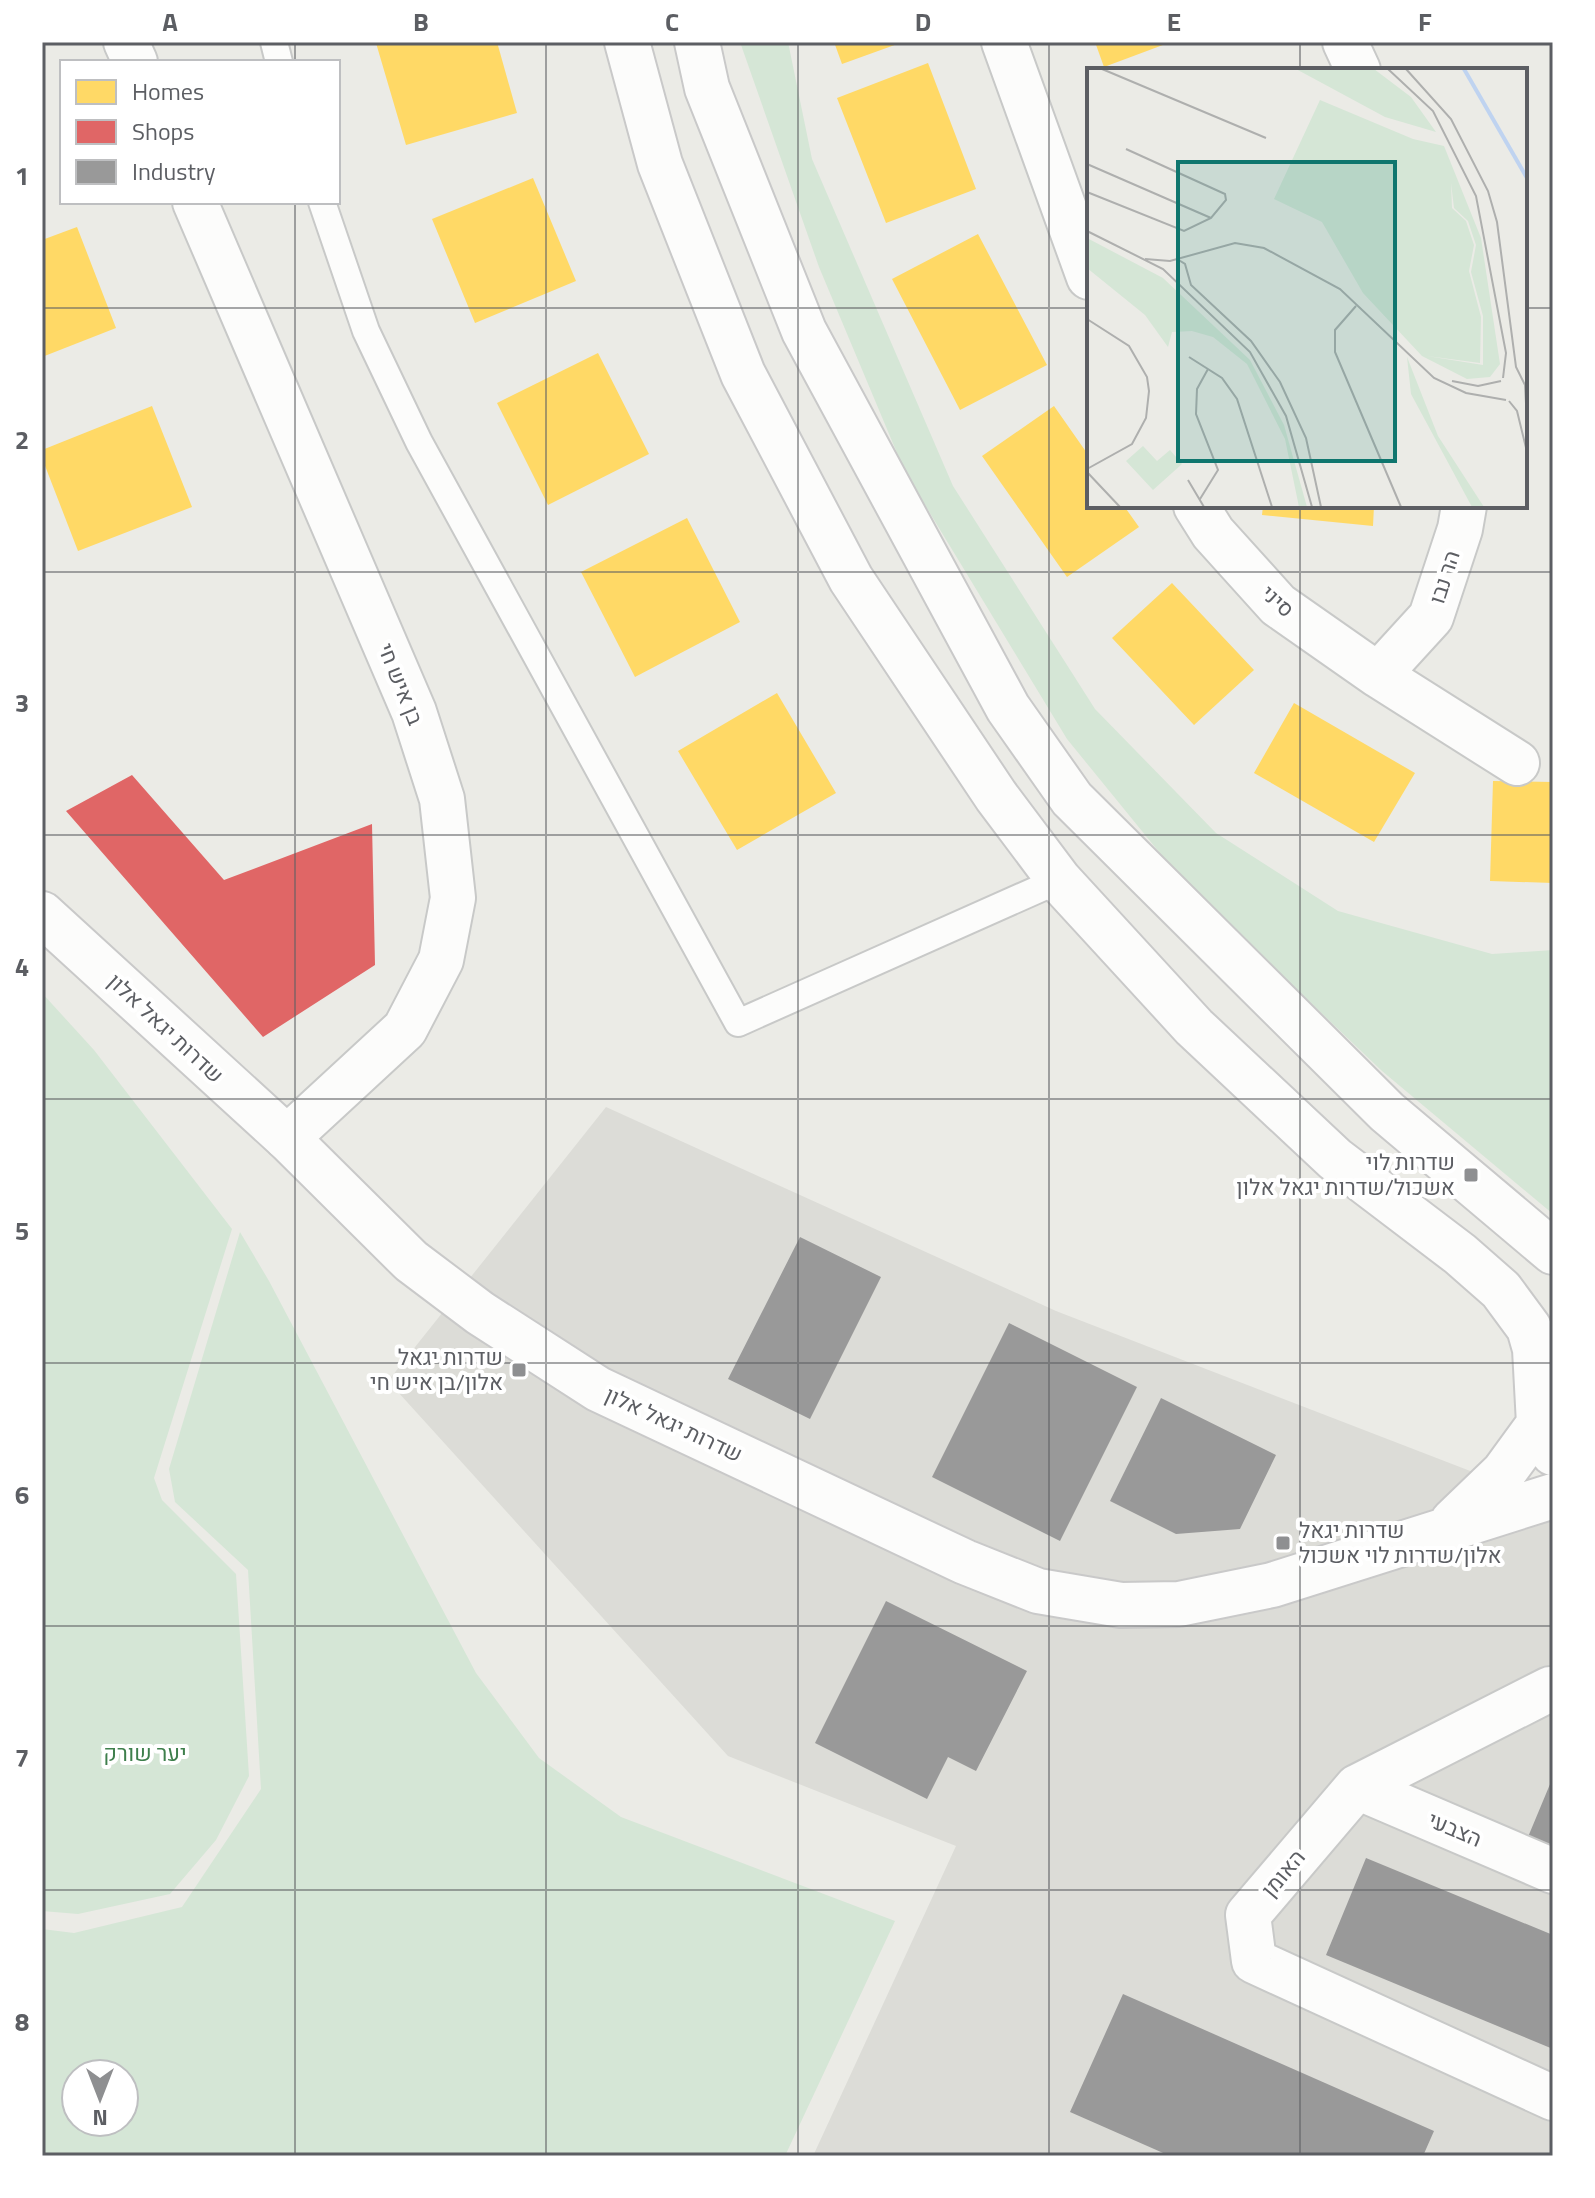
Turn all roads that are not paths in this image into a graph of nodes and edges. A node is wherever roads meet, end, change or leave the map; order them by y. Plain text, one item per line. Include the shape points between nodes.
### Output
1 (627, 42) edge
2 (697, 42) edge
3 (1004, 42) edge
4 (1345, 42) edge
5 (1357, 68) edge
6 (196, 204) edge
7 (323, 204) edge
8 (1087, 271) edge
9 (1197, 508) edge
10 (1464, 508) edge
11 (1378, 675) junction
12 (1517, 763) dead end
13 (1059, 880) junction
14 (42, 914) edge
15 (287, 1138) junction
16 (1553, 1252) edge
17 (1546, 1408) edge
18 (1553, 1496) edge
19 (1442, 1530) junction
20 (1553, 1690) edge
21 (1357, 1787) junction
22 (1553, 1871) edge
23 (1553, 2098) edge

1 - 13 main road via 660,164 743,374 851,579 996,796
2 - 16 main road via 707,88 804,331 1008,708 1072,799 1387,1112
3 - 8 main road
4 - 5 main road
6 - 15 main road, בן איש חי via 414,712 442,799 453,898 441,960 405,1029
7 - 13 lane via 366,331 419,442 738,1023
9 - 11 main road, סיני via 1278,605
10 - 11 main road, הר נבו via 1431,617
11 - 12 main road, סיני
13 - 17 main road via 1194,1027 1335,1159 1501,1290 1529,1328
14 - 15 main road, שדרות יגאל אלון
15 - 19 main road, שדרות יגאל אלון via 411,1261 598,1389 965,1562 1038,1591 1121,1605 1179,1604 1272,1585
17 - 19 main road, שדרות יגאל אלון via 1504,1472
18 - 19 main road, שדרות יגאל אלון
20 - 21 main road, האומן
21 - 22 main road, הצבעי
21 - 23 main road, האומן via 1248,1915 1254,1961

